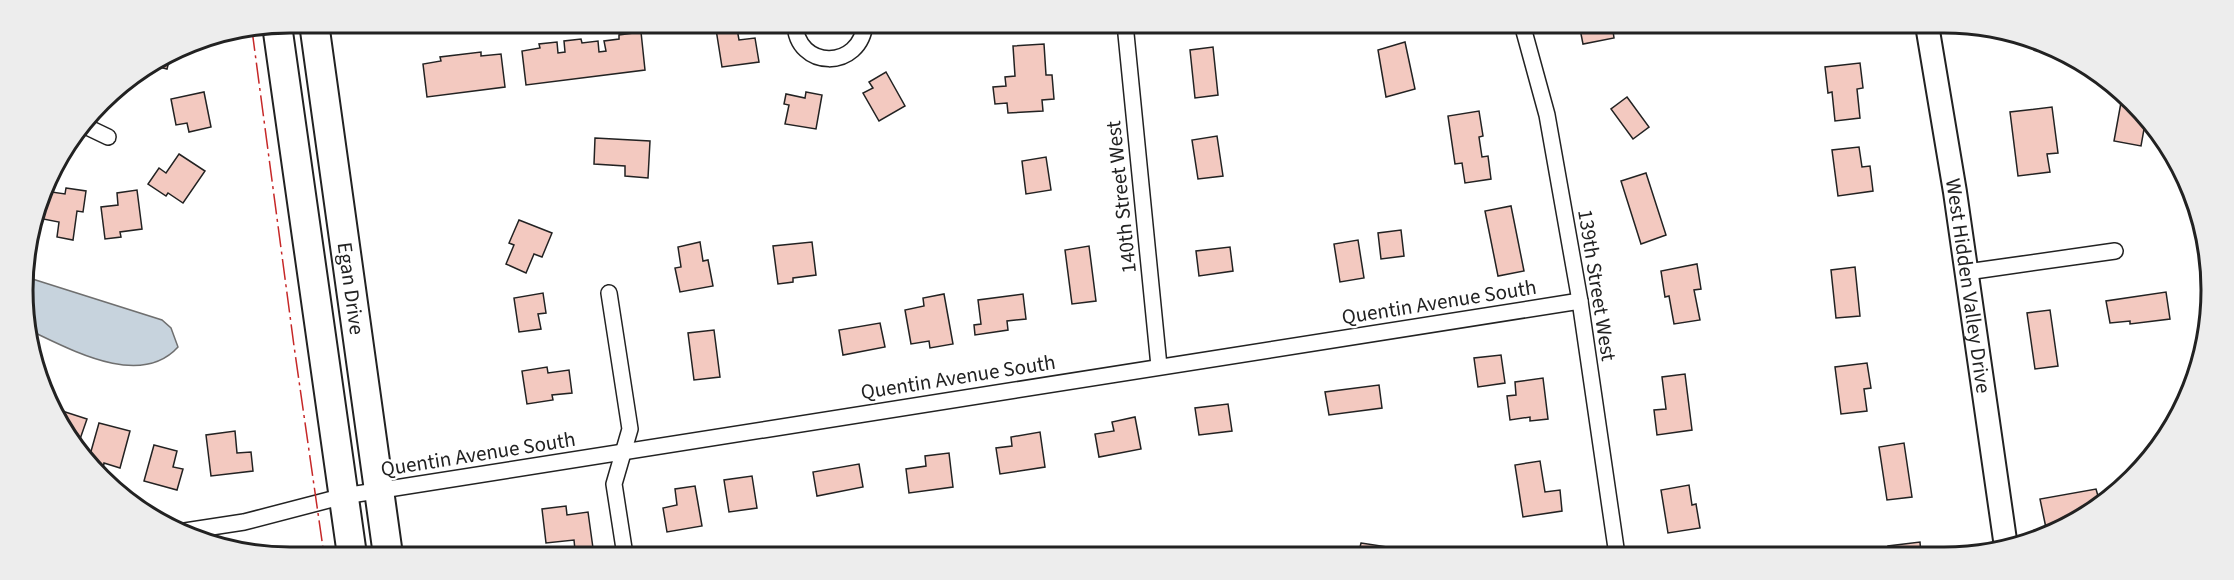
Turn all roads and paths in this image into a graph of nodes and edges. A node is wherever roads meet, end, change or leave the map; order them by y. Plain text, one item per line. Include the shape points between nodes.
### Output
1 (316, 33) edge
2 (797, 33) edge
3 (863, 33) edge
4 (1126, 33) edge
5 (1524, 33) edge
6 (1928, 33) edge
7 (278, 34) edge
8 (91, 128) edge
9 (108, 136) dead end
10 (2115, 251) dead end
11 (1967, 272) junction
12 (609, 293) dead end
13 (1580, 301) junction
14 (1159, 366) junction
15 (624, 451) junction
16 (379, 492) junction
17 (344, 496) junction
18 (197, 529) edge
19 (2005, 539) edge
20 (351, 547) edge
21 (387, 547) edge
22 (624, 547) edge
23 (1616, 547) edge

1 - 16 highway, Egan Drive
2 - 3 street via 807,51 829,59 850,53
4 - 14 street, 140th Street West
5 - 13 street, 139th Street West via 1546,115
6 - 11 street, West Hidden Valley Drive
7 - 17 highway, Egan Drive
8 - 9 street
10 - 11 street
11 - 19 street, West Hidden Valley Drive
12 - 15 street via 630,429
13 - 14 street, Quentin Avenue South
13 - 23 street, 139th Street West
14 - 15 street, Quentin Avenue South
15 - 16 street, Quentin Avenue South
15 - 22 street via 614,484
16 - 17 street, Quentin Avenue South
16 - 21 highway, Egan Drive
17 - 18 street, Quentin Avenue South via 244,522
17 - 20 highway, Egan Drive

